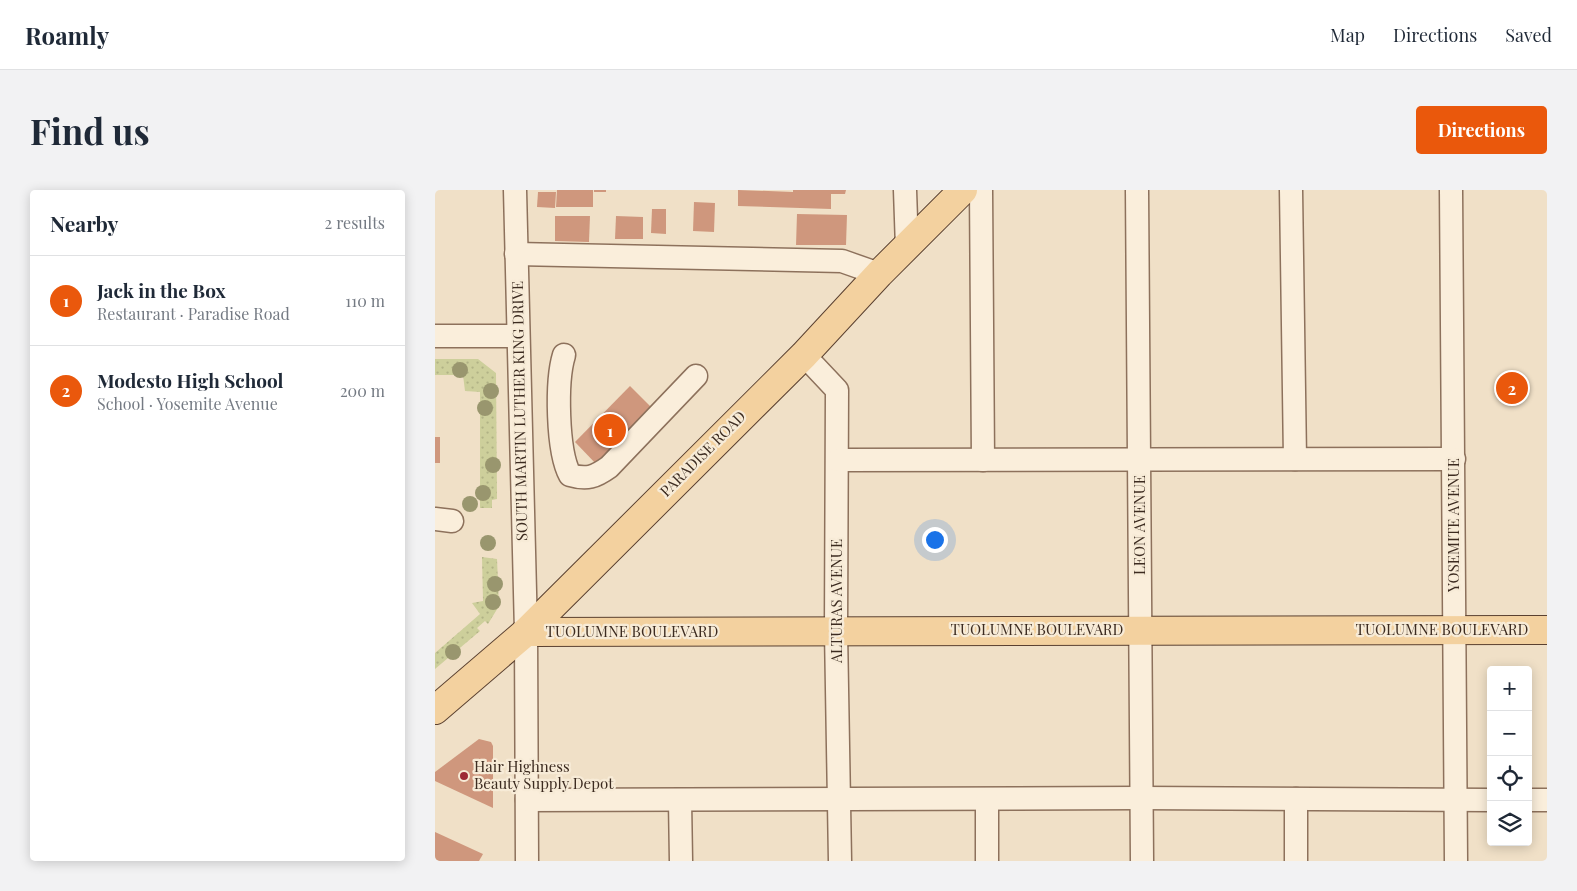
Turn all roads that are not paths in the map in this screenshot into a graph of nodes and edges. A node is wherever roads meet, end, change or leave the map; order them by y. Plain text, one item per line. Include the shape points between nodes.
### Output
1 (515, 190) edge
2 (905, 190) edge
3 (963, 190) edge
4 (981, 190) edge
5 (1137, 190) edge
6 (1291, 190) edge
7 (1451, 190) edge
8 (907, 248) junction
9 (516, 254) junction
10 (879, 274) junction
11 (435, 336) edge
12 (517, 336) junction
13 (564, 355) dead end
14 (804, 355) junction
15 (696, 376) dead end
16 (1454, 458) junction
17 (1295, 459) junction
18 (838, 460) junction
19 (983, 460) junction
20 (1141, 460) junction
21 (1140, 629) junction
22 (1455, 630) junction
23 (1547, 630) edge
24 (835, 631) junction
25 (526, 632) junction
26 (435, 710) edge
27 (1141, 798) junction
28 (839, 799) junction
29 (1296, 799) junction
30 (527, 800) junction
31 (680, 800) junction
32 (987, 800) junction
33 (1456, 800) junction
34 (1487, 800) edge
35 (1532, 800) edge
36 (1547, 800) edge
37 (527, 861) edge
38 (681, 861) edge
39 (840, 861) edge
40 (987, 861) edge
41 (1142, 861) edge
42 (1296, 861) edge
43 (1456, 861) edge

1 - 9 street, SOUTH MARTIN LUTHER KING DRIVE
2 - 8 street
3 - 8 main road, PARADISE ROAD
4 - 19 street
5 - 20 street, LEON AVENUE
6 - 17 street
7 - 16 street, YOSEMITE AVENUE
8 - 10 main road, PARADISE ROAD
9 - 10 street via 843,261
9 - 12 street, SOUTH MARTIN LUTHER KING DRIVE
10 - 14 main road, PARADISE ROAD
11 - 12 street
12 - 25 street, SOUTH MARTIN LUTHER KING DRIVE
13 - 15 street via 560,370 561,449 570,475 581,478 594,477 609,467
14 - 18 street, ALTURAS AVENUE via 837,390
14 - 25 main road, PARADISE ROAD
16 - 17 street
16 - 22 street, YOSEMITE AVENUE
17 - 20 street
18 - 19 street
18 - 24 street, ALTURAS AVENUE
19 - 20 street
20 - 21 street, LEON AVENUE
21 - 22 main road, TUOLUMNE BOULEVARD
21 - 24 main road, TUOLUMNE BOULEVARD
21 - 27 street, LEON AVENUE
22 - 23 main road, TUOLUMNE BOULEVARD
22 - 33 street, YOSEMITE AVENUE
24 - 25 main road, TUOLUMNE BOULEVARD
24 - 28 street, ALTURAS AVENUE
25 - 26 main road, PARADISE ROAD
25 - 30 street, SOUTH MARTIN LUTHER KING DRIVE
27 - 29 street
27 - 32 street
27 - 41 street, LEON AVENUE
28 - 31 street
28 - 32 street
28 - 39 street, ALTURAS AVENUE
29 - 33 street
29 - 42 street
30 - 31 street
30 - 37 street, SOUTH MARTIN LUTHER KING DRIVE
31 - 38 street
32 - 40 street
33 - 34 street
33 - 43 street, YOSEMITE AVENUE
35 - 36 street

